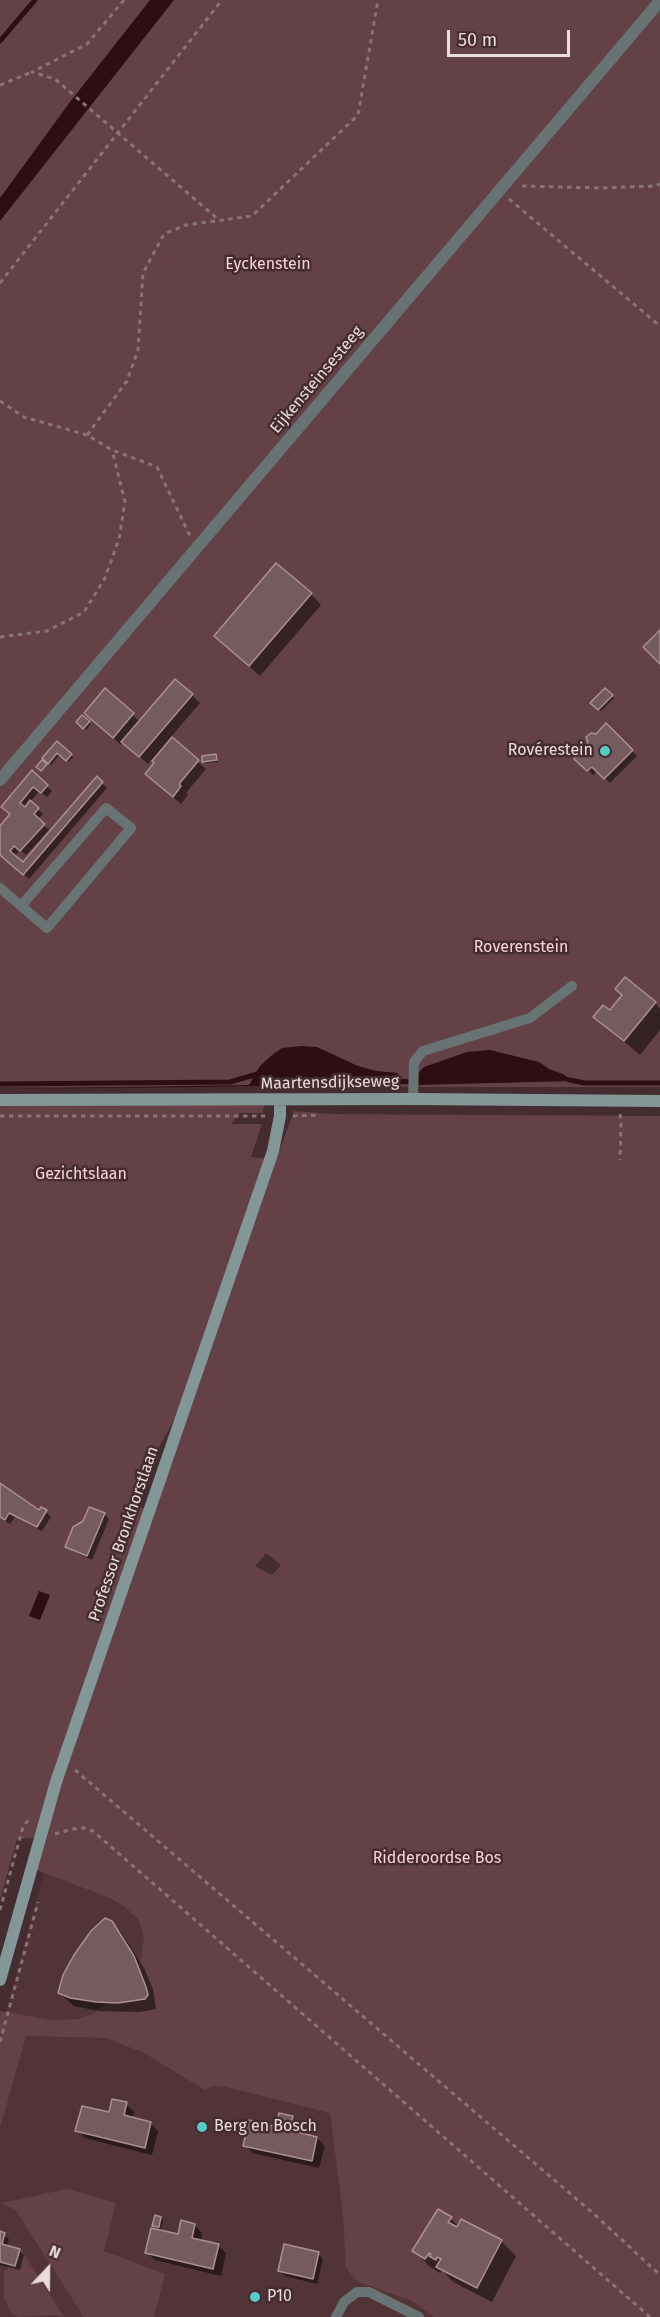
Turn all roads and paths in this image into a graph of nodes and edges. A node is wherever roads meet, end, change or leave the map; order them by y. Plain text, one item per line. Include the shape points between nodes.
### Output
1 (124, 0) edge
2 (222, 0) edge
3 (378, 0) edge
4 (660, 2) edge
5 (32, 72) junction
6 (0, 85) edge
7 (660, 184) edge
8 (518, 186) dead end
9 (507, 198) dead end
10 (220, 220) junction
11 (0, 283) edge
12 (660, 326) edge
13 (0, 401) edge
14 (87, 435) junction
15 (112, 450) junction
16 (197, 548) junction
17 (0, 637) edge
18 (0, 780) edge
19 (0, 888) edge
20 (21, 906) junction
21 (572, 986) dead end
22 (413, 1099) junction
23 (0, 1100) edge
24 (280, 1101) junction
25 (660, 1101) edge
26 (619, 1110) dead end
27 (0, 1116) edge
28 (280, 1116) junction
29 (620, 1160) dead end
30 (63, 1762) junction
31 (22, 1833) dead end
32 (41, 1838) junction
33 (0, 1910) edge
34 (0, 1980) edge
35 (660, 2275) edge
36 (336, 2317) edge
37 (419, 2317) edge
38 (650, 2317) edge

1 - 5 path via 87,44
2 - 11 path
3 - 10 path via 358,115 252,216
4 - 16 street, Eijkensteinsesteeg
5 - 6 path
5 - 10 path via 55,79
7 - 8 path via 600,188
9 - 12 path
10 - 14 path via 186,225 164,234 143,273 138,350 127,381
13 - 14 path via 24,417
14 - 15 path
15 - 16 path via 156,468
15 - 17 path via 125,502 119,539 105,578 84,612 47,631
16 - 18 street, Eijkensteinsesteeg
19 - 20 lane
20 - 20 lane via 47,928 130,828 106,808
21 - 22 lane via 530,1018 423,1051 414,1062
22 - 24 street, Maartensdijkseweg
22 - 25 street, Maartensdijkseweg
23 - 24 street, Maartensdijkseweg
24 - 28 street, Professor Bronkhorstlaan
26 - 29 path
27 - 28 path
28 - 30 street, Professor Bronkhorstlaan via 273,1151
30 - 32 street, Professor Bronkhorstlaan
30 - 35 path via 585,2206
31 - 33 path
32 - 34 street, Professor Bronkhorstlaan
32 - 38 path via 72,1828 93,1831
36 - 37 lane via 344,2302 357,2292 369,2292

